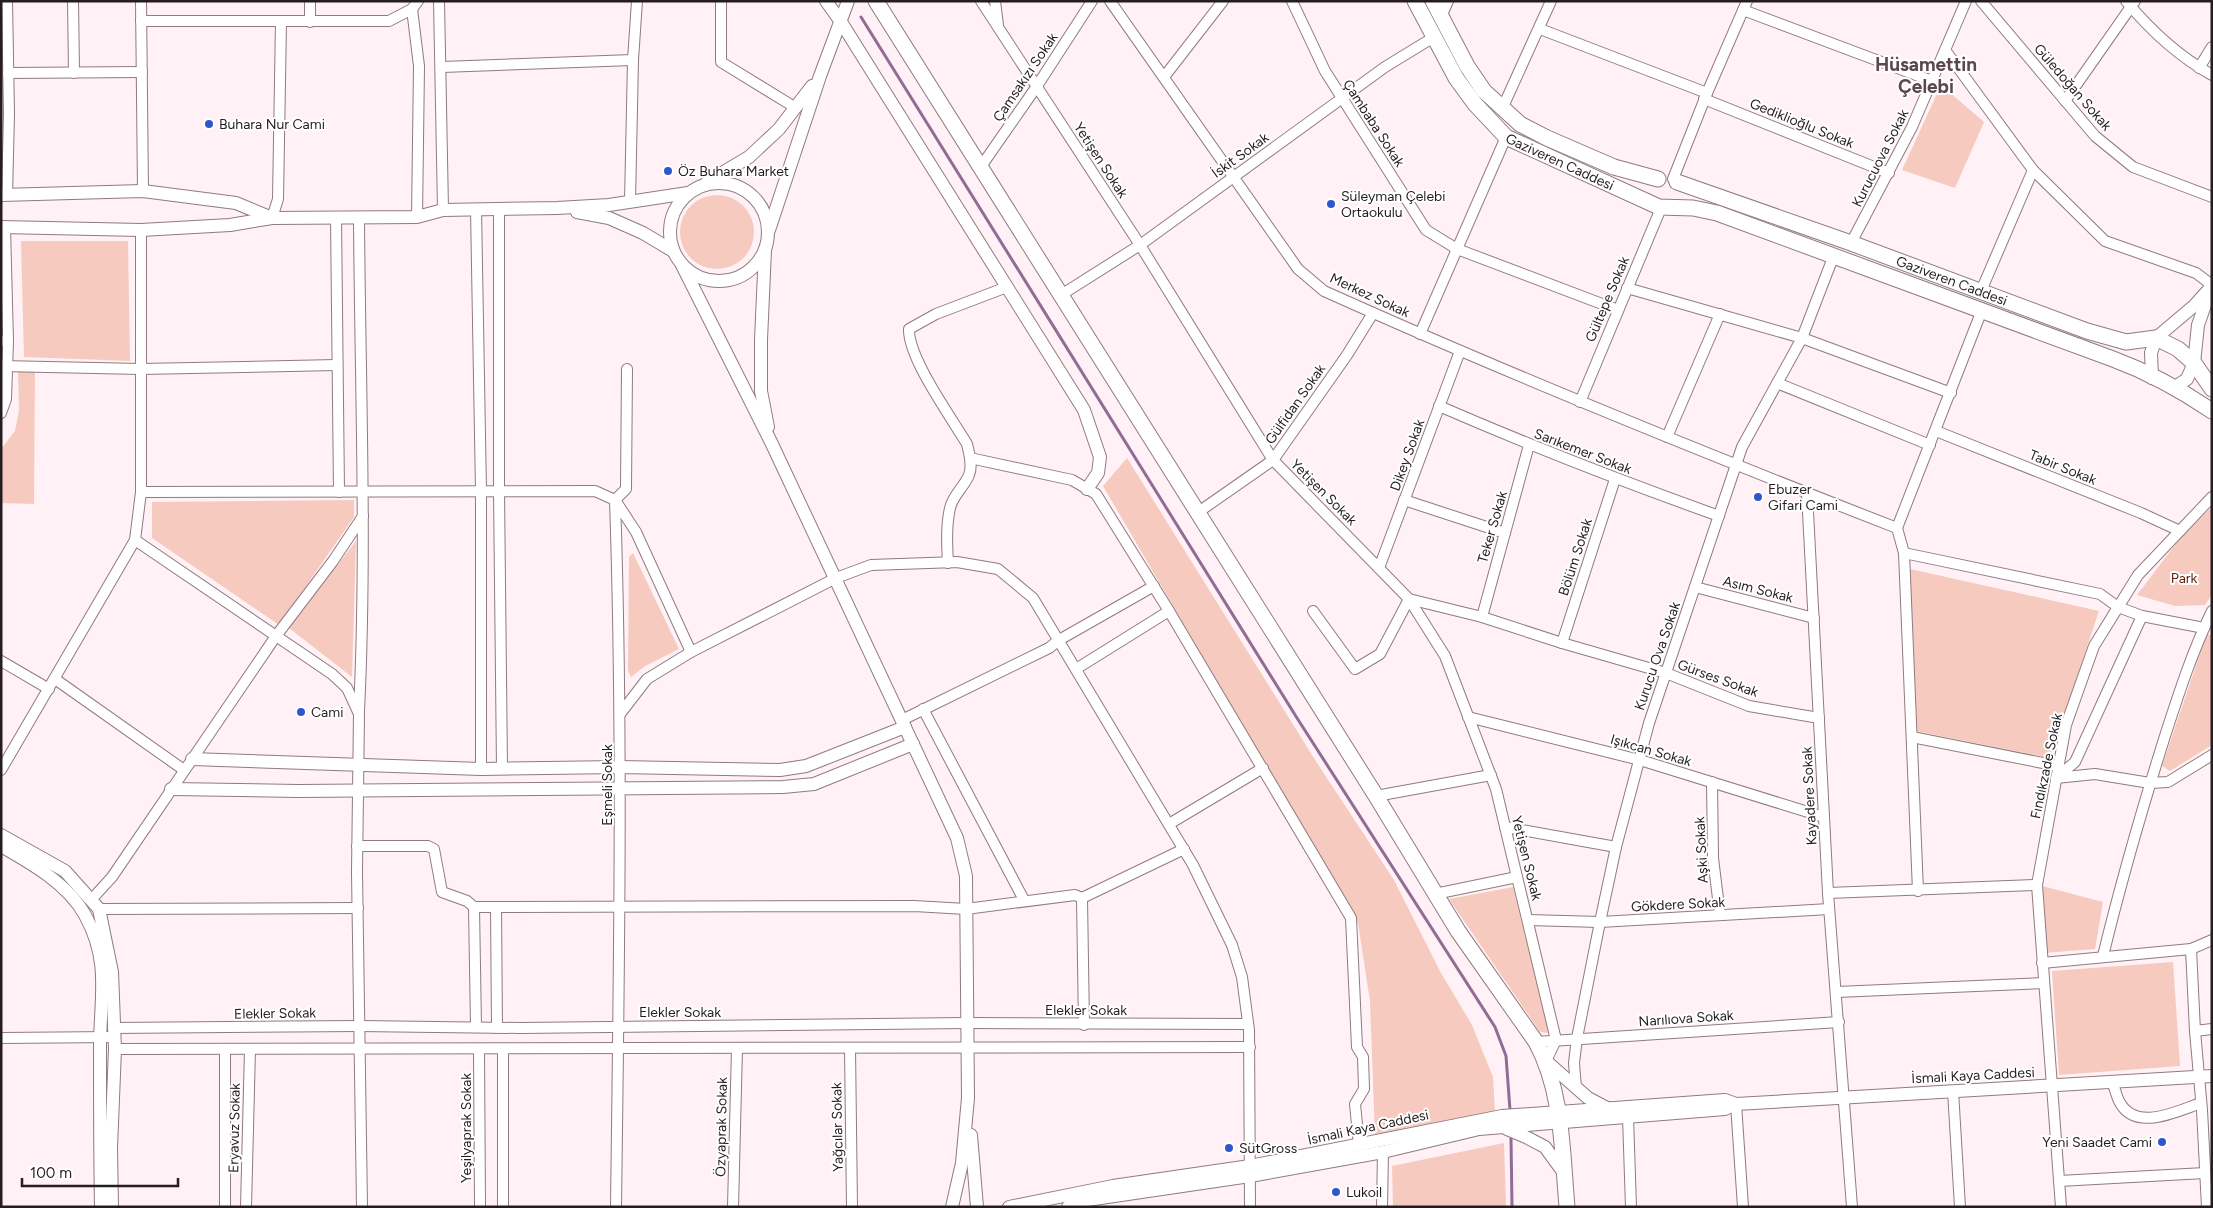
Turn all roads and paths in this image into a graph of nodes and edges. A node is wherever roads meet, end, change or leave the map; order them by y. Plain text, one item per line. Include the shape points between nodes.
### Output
1 (7, 1) edge
2 (73, 1) edge
3 (141, 1) edge
4 (310, 1) edge
5 (439, 1) edge
6 (636, 1) edge
7 (721, 1) edge
8 (826, 1) edge
9 (848, 1) edge
10 (876, 1) edge
11 (980, 1) edge
12 (995, 1) edge
13 (1092, 1) edge
14 (1110, 1) edge
15 (1223, 1) edge
16 (1292, 1) edge
17 (1415, 1) edge
18 (1433, 1) edge
19 (1448, 1) edge
20 (1551, 1) edge
21 (1966, 1) edge
22 (1981, 1) edge
23 (2131, 3) edge
24 (415, 5) edge
25 (1745, 6) edge
26 (1441, 17) junction
27 (5, 20) edge
28 (141, 21) junction
29 (281, 22) junction
30 (310, 22) junction
31 (841, 22) junction
32 (998, 27) junction
33 (1540, 29) junction
34 (1434, 37) junction
35 (2212, 47) edge
36 (1945, 50) junction
37 (633, 60) junction
38 (442, 67) junction
39 (2199, 68) junction
40 (142, 72) junction
41 (74, 73) junction
42 (8, 74) junction
43 (2212, 75) edge
44 (820, 76) junction
45 (1164, 77) junction
46 (1932, 81) junction
47 (1037, 86) junction
48 (1706, 96) junction
49 (1342, 98) junction
50 (2065, 100) junction
51 (796, 108) junction
52 (1502, 109) junction
53 (1506, 136) junction
54 (980, 168) junction
55 (2033, 170) junction
56 (1889, 172) junction
57 (1233, 177) junction
58 (1669, 180) junction
59 (702, 185) junction
60 (143, 191) junction
61 (688, 193) junction
62 (4, 195) edge
63 (2212, 197) edge
64 (630, 202) junction
65 (1662, 207) junction
66 (557, 208) junction
67 (443, 210) junction
68 (476, 210) junction
69 (499, 210) junction
70 (336, 217) junction
71 (359, 217) junction
72 (417, 217) junction
73 (272, 218) junction
74 (3, 227) edge
75 (141, 230) junction
76 (768, 232) junction
77 (1851, 243) junction
78 (1140, 245) junction
79 (765, 248) junction
80 (1457, 249) junction
81 (673, 251) junction
82 (1834, 254) junction
83 (682, 265) junction
84 (2212, 286) edge
85 (1007, 287) junction
86 (1627, 288) junction
87 (1981, 291) junction
88 (1061, 295) junction
89 (1618, 310) junction
90 (1982, 310) junction
91 (1373, 313) junction
92 (1720, 314) junction
93 (1420, 334) junction
94 (1802, 338) junction
95 (2156, 338) junction
96 (5, 341) edge
97 (1460, 351) junction
98 (2194, 363) junction
99 (337, 364) junction
100 (5, 366) edge
101 (141, 369) junction
102 (627, 369) dead end
103 (2152, 378) junction
104 (1777, 382) junction
105 (2174, 388) junction
106 (2212, 389) edge
107 (1951, 393) junction
108 (1580, 402) junction
109 (1439, 406) junction
110 (2212, 411) edge
111 (1, 413) edge
112 (1936, 431) junction
113 (1667, 437) junction
114 (771, 442) junction
115 (1529, 445) junction
116 (1930, 445) junction
117 (970, 458) junction
118 (1273, 460) junction
119 (1736, 465) junction
120 (1615, 479) junction
121 (1087, 488) junction
122 (481, 491) junction
123 (499, 491) junction
124 (141, 492) junction
125 (339, 492) junction
126 (363, 492) junction
127 (1807, 493) junction
128 (2212, 497) edge
129 (615, 500) junction
130 (1404, 500) junction
131 (1197, 513) junction
132 (363, 516) junction
133 (1719, 516) junction
134 (1897, 528) junction
135 (2180, 531) junction
136 (1505, 533) junction
137 (135, 540) junction
138 (1904, 553) junction
139 (948, 563) junction
140 (1379, 568) junction
141 (836, 578) junction
142 (1154, 586) junction
143 (1695, 587) junction
144 (1409, 599) junction
145 (2118, 607) junction
146 (1313, 610) dead end
147 (1169, 611) junction
148 (2212, 611) edge
149 (1482, 616) junction
150 (2142, 616) junction
151 (1814, 618) junction
152 (2204, 628) junction
153 (276, 636) junction
154 (1059, 640) junction
155 (1562, 643) junction
156 (691, 652) junction
157 (1, 662) edge
158 (1076, 669) junction
159 (1666, 673) junction
160 (55, 679) junction
161 (49, 689) junction
162 (923, 709) junction
163 (359, 714) junction
164 (620, 714) junction
165 (1468, 716) junction
166 (1819, 718) junction
167 (904, 724) junction
168 (1912, 737) junction
169 (913, 744) junction
170 (2212, 755) edge
171 (192, 759) junction
172 (1640, 760) junction
173 (358, 764) junction
174 (620, 766) junction
175 (2058, 766) junction
176 (502, 768) junction
177 (1263, 768) junction
178 (481, 769) junction
179 (1, 770) edge
180 (184, 770) junction
181 (1491, 776) junction
182 (2056, 778) junction
183 (1712, 782) junction
184 (2150, 783) junction
185 (171, 789) junction
186 (620, 789) junction
187 (358, 790) junction
188 (1376, 796) junction
189 (1824, 816) junction
190 (1169, 824) junction
191 (1505, 827) junction
192 (1, 835) edge
193 (1, 846) edge
194 (357, 846) junction
195 (1616, 847) junction
196 (1184, 849) junction
197 (1517, 877) junction
198 (2037, 885) junction
199 (1918, 890) junction
200 (1828, 893) junction
201 (1434, 894) junction
202 (1082, 898) junction
203 (1024, 900) junction
204 (95, 904) junction
205 (620, 906) junction
206 (474, 907) junction
207 (496, 907) junction
208 (358, 908) junction
209 (966, 909) junction
210 (1830, 909) junction
211 (1720, 915) junction
212 (1528, 920) junction
213 (1600, 922) junction
214 (2212, 940) edge
215 (2192, 949) junction
216 (2103, 956) junction
217 (2042, 962) junction
218 (2044, 983) junction
219 (1837, 992) junction
220 (1839, 1022) junction
221 (966, 1023) junction
222 (1248, 1024) junction
223 (1084, 1025) junction
224 (359, 1026) junction
225 (619, 1026) junction
226 (476, 1027) junction
227 (497, 1028) junction
228 (2212, 1029) edge
229 (2195, 1031) junction
230 (100, 1037) junction
231 (1, 1038) edge
232 (114, 1038) junction
233 (1577, 1038) junction
234 (1556, 1040) junction
235 (1536, 1042) junction
236 (1250, 1047) junction
237 (737, 1048) junction
238 (850, 1048) junction
239 (225, 1049) junction
240 (250, 1049) junction
241 (359, 1049) junction
242 (479, 1049) junction
243 (503, 1049) junction
244 (618, 1049) junction
245 (968, 1049) junction
246 (1546, 1061) junction
247 (2206, 1076) edge
248 (2112, 1082) junction
249 (2053, 1085) junction
250 (1576, 1088) junction
251 (1953, 1091) junction
252 (1845, 1097) junction
253 (968, 1098) junction
254 (1736, 1104) junction
255 (1607, 1108) junction
256 (2205, 1108) edge
257 (1559, 1117) junction
258 (1628, 1117) junction
259 (1502, 1128) junction
260 (1359, 1145) junction
261 (1382, 1152) junction
262 (1250, 1171) junction
263 (2205, 1173) junction
264 (1564, 1174) junction
265 (2059, 1182) junction
266 (101, 1207) edge
267 (112, 1207) edge
268 (225, 1207) edge
269 (246, 1207) edge
270 (362, 1207) edge
271 (480, 1207) edge
272 (502, 1207) edge
273 (616, 1207) edge
274 (732, 1207) edge
275 (852, 1207) edge
276 (952, 1207) edge
277 (978, 1207) edge
278 (1009, 1207) edge
279 (1068, 1207) edge
280 (1250, 1207) edge
281 (1382, 1207) edge
282 (1557, 1207) edge
283 (1567, 1207) edge
284 (1631, 1207) edge
285 (1743, 1207) edge
286 (1852, 1207) edge
287 (1960, 1207) edge
288 (2061, 1207) edge
289 (2208, 1207) edge

1 - 27 street
2 - 41 street
3 - 28 street
4 - 30 street
5 - 38 street
6 - 37 street
7 - 51 street via 721,62
8 - 31 street
9 - 31 street
10 - 54 main road
11 - 32 street, Yetişen Sokak
12 - 32 street
13 - 47 street, Çamsakızı Sokak
14 - 45 street, Merkez Sokak
15 - 45 street
16 - 49 street, Çambaba Sokak via 1325,71
17 - 34 main road, Gaziveren Caddesi
18 - 26 main road, Gaziveren Caddesi
19 - 26 street
20 - 33 street
21 - 36 street, Kurucuova Sokak
22 - 50 street, Güledoğan Sokak
23 - 39 street via 2151,31
23 - 50 street
24 - 30 street via 388,21
24 - 72 street via 419,66
25 - 46 street
25 - 48 street
26 - 52 main road, Gaziveren Caddesi via 1467,66
27 - 42 street
28 - 29 street
28 - 40 street
29 - 30 street
29 - 73 street via 278,199
31 - 44 street
31 - 85 street
32 - 47 street, Yetişen Sokak
33 - 48 street, Gediklioğlu Sokak
33 - 52 street
34 - 49 street, İskit Sokak
34 - 53 main road, Gaziveren Caddesi via 1456,78 1475,104
35 - 39 street
36 - 46 street, Kurucuova Sokak
36 - 55 street
37 - 38 street
37 - 64 street
38 - 67 street
39 - 43 street
40 - 41 street
40 - 60 street
41 - 42 street
42 - 62 street
44 - 51 street
44 - 76 street
45 - 57 street, Merkez Sokak
46 - 56 street, Kurucuova Sokak
47 - 54 street, Çamsakızı Sokak
47 - 78 street, Yetişen Sokak
48 - 56 street, Gediklioğlu Sokak
48 - 58 street
49 - 57 street, İskit Sokak
49 - 80 street, Çambaba Sokak via 1426,230
50 - 63 street, Güledoğan Sokak via 2095,136 2132,167
51 - 59 street via 749,157
52 - 58 main road, Gaziveren Caddesi via 1520,124 1547,138 1614,167
53 - 65 main road, Gaziveren Caddesi
53 - 80 street
54 - 88 main road
55 - 84 street via 2105,241 2196,273
55 - 87 street
56 - 77 street, Kurucuova Sokak
57 - 78 street, İskit Sokak
57 - 91 street, Merkez Sokak via 1298,269 1324,291
58 - 65 main road via 1650,190 1651,200
58 - 65 main road via 1680,186 1681,197 1674,206
58 - 77 main road, Gaziveren Caddesi
59 - 61 street
59 - 76 street via 718,182 743,189 761,207
60 - 62 street
60 - 73 street via 236,203
61 - 64 street
61 - 81 street via 677,204 671,219 669,235
64 - 66 street
65 - 82 main road, Gaziveren Caddesi via 1717,213
65 - 86 street, Gültepe Sokak
66 - 69 street
66 - 81 street via 610,218
67 - 68 street
67 - 72 street
68 - 69 street
68 - 122 street
69 - 123 street
70 - 71 street
70 - 73 street
70 - 99 street
71 - 72 street
71 - 126 street
73 - 75 street via 230,225
74 - 75 street
74 - 96 street
75 - 101 street
76 - 79 street
77 - 87 main road, Gaziveren Caddesi
78 - 88 street, İskit Sokak
78 - 118 street, Yetişen Sokak
79 - 83 street via 756,264 744,275 728,280 711,281
79 - 114 street via 762,391
80 - 89 street, Çambaba Sokak
80 - 93 street
81 - 83 street
82 - 90 main road, Gaziveren Caddesi
82 - 94 street, Kurucu Ova Sokak
83 - 114 street
84 - 95 street
84 - 98 street via 2198,325
85 - 117 street via 936,314 909,329 916,358 967,444
85 - 121 street via 1087,418 1100,457 1098,473
86 - 89 street, Gültepe Sokak
86 - 92 street
87 - 95 main road, Gaziveren Caddesi via 2087,331 2126,342
88 - 131 main road
89 - 108 street, Gültepe Sokak
90 - 103 main road, Gaziveren Caddesi via 2131,366
90 - 107 street
91 - 93 street, Merkez Sokak
91 - 118 street, Gülfidan Sokak
92 - 94 street
92 - 113 street
93 - 97 street, Merkez Sokak
94 - 104 street, Kurucu Ova Sokak
94 - 107 street
95 - 98 main road via 2178,349
95 - 103 street via 2150,353
96 - 100 street
97 - 108 street, Merkez Sokak
97 - 109 street, Dikey Sokak
98 - 105 street via 2187,379
98 - 106 main road
99 - 101 street
99 - 125 street
100 - 101 street
100 - 111 street via 6,399
101 - 124 street
102 - 129 street, Eşmeli Sokak via 626,489
103 - 105 main road, Gaziveren Caddesi
104 - 116 street
104 - 119 street, Kurucu Ova Sokak via 1742,447
105 - 110 main road, Gaziveren Caddesi
107 - 112 street
108 - 113 street, Merkez Sokak
109 - 115 street, Sarıkemer Sokak
109 - 130 street, Dikey Sokak
112 - 116 street
112 - 135 street, Tabir Sokak
113 - 119 street, Merkez Sokak
114 - 141 street
115 - 120 street, Sarıkemer Sokak
115 - 136 street, Teker Sokak
116 - 134 street
117 - 121 street via 1072,480
117 - 139 street via 969,474 950,507
118 - 131 street, Gülfidan Sokak
118 - 140 street, Yetişen Sokak
119 - 127 street, Merkez Sokak
119 - 133 street, Kurucu Ova Sokak
120 - 133 street, Sarıkemer Sokak
120 - 155 street, Bölüm Sokak
121 - 142 street via 1096,494
122 - 123 street
122 - 126 street
122 - 178 street
123 - 129 street via 595,491
123 - 176 street
124 - 125 street
124 - 137 street
125 - 126 street
126 - 132 street
127 - 134 street, Merkez Sokak
127 - 151 street, Kayadere Sokak
128 - 135 street, Fındıkzade Sokak
129 - 156 street via 636,532
129 - 164 street, Eşmeli Sokak
130 - 136 street
130 - 140 street, Dikey Sokak
131 - 188 main road
132 - 153 street
132 - 163 street
133 - 143 street, Kurucu Ova Sokak
134 - 138 street
135 - 145 street, Fındıkzade Sokak via 2138,576
136 - 149 street, Teker Sokak
137 - 153 street
137 - 160 street
138 - 145 street via 2100,594
138 - 168 street
139 - 141 street via 870,565
139 - 154 street via 998,569 1033,598
140 - 144 street, Yetişen Sokak
141 - 156 street
141 - 167 street
142 - 147 street
142 - 154 street
143 - 151 street, Asım Sokak
143 - 159 street, Kurucu Ova Sokak
144 - 146 street via 1380,654 1355,669
144 - 149 street, Gürses Sokak
144 - 165 street, Yetişen Sokak via 1445,656
145 - 150 street
145 - 175 street, Fındıkzade Sokak via 2094,646 2066,725
147 - 158 street
147 - 177 street
148 - 152 street
149 - 155 street, Gürses Sokak
150 - 152 street
150 - 182 street via 2075,762
151 - 166 street, Kayadere Sokak
152 - 184 street via 2194,649
153 - 163 street via 347,688
153 - 171 street
154 - 158 street
154 - 162 street via 1049,648
155 - 159 street, Gürses Sokak
156 - 164 street via 647,680
157 - 161 street
158 - 190 street
159 - 166 street, Gürses Sokak via 1749,706
159 - 172 street, Kurucu Ova Sokak
160 - 161 street
160 - 180 street
161 - 179 street
162 - 167 street
162 - 203 street
163 - 173 street
164 - 174 street, Eşmeli Sokak
165 - 172 street, Işıkcan Sokak
165 - 181 street, Yetişen Sokak
166 - 189 street, Kayadere Sokak
167 - 169 street
167 - 174 street via 806,766 780,770
168 - 175 street
168 - 199 street
169 - 186 street via 814,784
169 - 209 street via 957,838 966,876
170 - 184 street via 2168,782
171 - 173 street
171 - 180 street
172 - 183 street, Işıkcan Sokak
172 - 195 street, Kurucu Ova Sokak
173 - 178 street
173 - 187 street
174 - 176 street
174 - 186 street, Eşmeli Sokak
175 - 182 street, Fındıkzade Sokak
176 - 178 street
177 - 190 street
177 - 260 street via 1352,918 1357,1047 1363,1057 1364,1089 1356,1104
180 - 185 street
181 - 188 street
181 - 191 street, Yetişen Sokak
182 - 184 street via 2095,774
182 - 198 street, Fındıkzade Sokak
183 - 189 street, Işıkcan Sokak
183 - 211 street, Aşki Sokak via 1713,858
184 - 216 street
185 - 187 street
185 - 204 street
186 - 187 street
186 - 205 street, Eşmeli Sokak
187 - 194 street
188 - 201 main road
189 - 200 street, Kayadere Sokak
190 - 196 street
191 - 195 street
191 - 197 street, Yetişen Sokak
192 - 204 street via 64,871
193 - 230 street via 56,882 84,913 93,931 103,967
194 - 206 street via 428,846 434,849 442,892
194 - 208 street
195 - 213 street, Kurucu Ova Sokak
196 - 202 street
196 - 222 street via 1232,946 1242,977
197 - 201 street
197 - 212 street, Yetişen Sokak
198 - 199 street
198 - 217 street, Fındıkzade Sokak
199 - 200 street
200 - 210 street, Kayadere Sokak
201 - 235 main road
202 - 203 street via 1075,895
202 - 223 street
203 - 209 street
204 - 208 street
204 - 232 street via 112,972
205 - 207 street
205 - 209 street via 914,906
205 - 225 street, Eşmeli Sokak
206 - 207 street
206 - 226 street
207 - 227 street
208 - 224 street
209 - 221 street
210 - 211 street, Gökdere Sokak
210 - 219 street, Kayadere Sokak
211 - 213 street, Gökdere Sokak
212 - 213 street, Gökdere Sokak
212 - 234 street, Yetişen Sokak
213 - 233 street, Kurucu Ova Sokak
214 - 215 street
215 - 216 street
215 - 229 street
216 - 217 street
217 - 218 street, Fındıkzade Sokak
218 - 219 street
218 - 249 street, Fındıkzade Sokak
219 - 220 street, Kayadere Sokak
220 - 233 street, Narılıova Sokak
220 - 252 street, Kayadere Sokak
221 - 223 street, Elekler Sokak
221 - 225 street, Elekler Sokak
221 - 245 street
222 - 223 street, Elekler Sokak
222 - 236 street
224 - 226 street, Elekler Sokak
224 - 232 street, Elekler Sokak
224 - 241 street
225 - 227 street, Elekler Sokak
225 - 244 street, Eşmeli Sokak
226 - 227 street, Elekler Sokak
228 - 229 street
229 - 247 street
230 - 231 street
230 - 232 street
230 - 266 street
232 - 239 street
232 - 267 street
233 - 234 street, Narılıova Sokak
233 - 250 street, Kurucu Ova Sokak via 1574,1062
234 - 235 street, Narılıova Sokak
234 - 246 street
235 - 246 main road
236 - 245 street
236 - 262 street
237 - 238 street
237 - 244 street
237 - 274 street, Özyaprak Sokak
238 - 245 street
238 - 275 street, Yağcılar Sokak
239 - 240 street
239 - 268 street, Eryavuz Sokak
240 - 241 street
240 - 269 street, Eryavuz Sokak
241 - 242 street
241 - 270 street
242 - 243 street
242 - 271 street, Yeşilyaprak Sokak
243 - 244 street
243 - 272 street
244 - 273 street, Eşmeli Sokak
245 - 253 street
246 - 250 street
246 - 257 main road
247 - 248 street, İsmali Kaya Caddesi
247 - 256 street
248 - 249 street, İsmali Kaya Caddesi
248 - 256 street via 2119,1103 2130,1114 2144,1119
249 - 251 street, İsmali Kaya Caddesi
249 - 265 street, Fındıkzade Sokak
250 - 255 street
251 - 252 street, İsmali Kaya Caddesi
251 - 287 street
252 - 254 street, İsmali Kaya Caddesi
252 - 286 street, Kayadere Sokak
253 - 276 street via 962,1163
253 - 277 street
254 - 255 street, İsmali Kaya Caddesi via 1725,1100
254 - 258 street, İsmali Kaya Caddesi via 1725,1109
254 - 285 street
255 - 257 street, İsmali Kaya Caddesi
256 - 263 street
257 - 258 street, İsmali Kaya Caddesi
257 - 259 street, İsmali Kaya Caddesi
257 - 260 street, İsmali Kaya Caddesi via 1502,1116
257 - 264 main road
258 - 284 street
259 - 261 street, İsmali Kaya Caddesi via 1479,1129
259 - 264 street via 1545,1147
260 - 262 street, İsmali Kaya Caddesi
261 - 262 street, İsmali Kaya Caddesi
261 - 281 street
262 - 278 street, İsmali Kaya Caddesi via 1113,1186
262 - 279 street, İsmali Kaya Caddesi via 1087,1200
262 - 280 street
263 - 265 street
263 - 289 street
264 - 282 main road
264 - 283 main road
265 - 288 street, Fındıkzade Sokak

